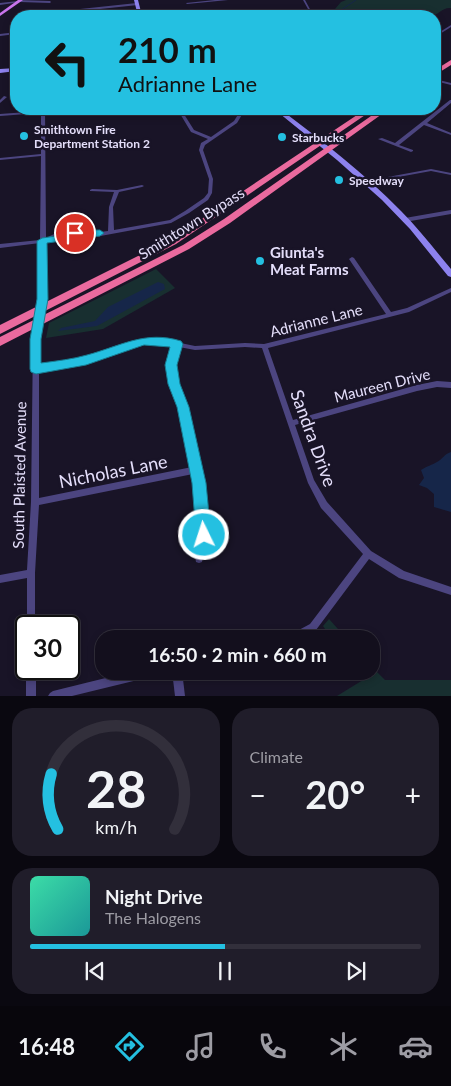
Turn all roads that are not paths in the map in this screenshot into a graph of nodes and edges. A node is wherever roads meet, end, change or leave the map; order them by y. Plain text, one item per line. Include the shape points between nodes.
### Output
1 (228, 0) edge
2 (20, 1) edge
3 (187, 1) edge
4 (50, 2) dead end
5 (137, 2) edge
6 (0, 4) edge
7 (80, 10) edge
8 (0, 15) edge
9 (451, 26) edge
10 (441, 32) edge
11 (451, 62) edge
12 (441, 73) edge
13 (5, 97) dead end
14 (451, 101) edge
15 (0, 102) edge
16 (441, 109) edge
17 (43, 115) edge
18 (183, 115) edge
19 (240, 115) edge
20 (284, 115) edge
21 (363, 115) edge
22 (375, 115) edge
23 (434, 115) edge
24 (424, 123) junction
25 (451, 134) edge
26 (210, 138) junction
27 (380, 139) dead end
28 (396, 145) junction
29 (325, 146) junction
30 (411, 151) dead end
31 (42, 155) junction
32 (0, 159) edge
33 (451, 174) edge
34 (366, 182) junction
35 (142, 186) dead end
36 (92, 190) dead end
37 (117, 190) junction
38 (451, 212) edge
39 (405, 220) junction
40 (111, 232) junction
41 (42, 241) junction
42 (0, 246) edge
43 (352, 259) dead end
44 (451, 274) edge
45 (451, 290) edge
46 (41, 311) junction
47 (390, 315) junction
48 (38, 324) junction
49 (0, 330) edge
50 (0, 342) edge
51 (177, 344) junction
52 (264, 346) junction
53 (36, 369) junction
54 (451, 385) edge
55 (292, 423) junction
56 (196, 470) junction
57 (35, 502) junction
58 (368, 554) junction
59 (200, 559) dead end
60 (31, 573) junction
61 (0, 579) edge
62 (451, 591) edge
63 (31, 615) edge
64 (308, 630) edge
65 (31, 680) edge
66 (118, 680) edge
67 (177, 680) edge
68 (31, 696) edge
69 (53, 696) edge
70 (180, 696) edge

1 - 3 street
2 - 4 street
2 - 6 street
2 - 8 main road
5 - 7 street
9 - 10 street
11 - 12 highway
13 - 15 street
14 - 16 street
17 - 31 street, South Plaisted Avenue
18 - 26 street via 192,131
19 - 26 street via 236,122
20 - 29 street
21 - 29 highway, Smithtown Bypass
22 - 29 highway, Smithtown Bypass
23 - 24 street
24 - 25 street
24 - 28 street
26 - 40 street via 201,150 211,179 210,194 206,199 171,221
27 - 28 street
28 - 30 street
29 - 34 street
29 - 46 highway, Smithtown Bypass via 180,238
29 - 48 highway, Smithtown Bypass via 186,247
31 - 32 street
31 - 41 street, South Plaisted Avenue
33 - 34 street via 431,170
34 - 39 street
35 - 37 street
36 - 37 street
37 - 40 street via 111,207
38 - 39 street
39 - 44 street
40 - 41 street
41 - 42 street
41 - 46 street, South Plaisted Avenue
43 - 47 street
45 - 47 street, Adrianne Lane via 409,310
46 - 48 street, South Plaisted Avenue
46 - 49 highway, Smithtown Bypass
47 - 52 street, Adrianne Lane
48 - 50 highway, Smithtown Bypass
48 - 53 street, South Plaisted Avenue
51 - 52 street, Adrianne Lane via 195,348
51 - 53 street, Adrianne Lane via 144,341 86,360
51 - 56 street via 171,365
52 - 55 street, Sandra Drive
53 - 57 street, South Plaisted Avenue
54 - 55 street, Maureen Drive via 417,388
55 - 58 street, Sandra Drive via 311,481 324,505
56 - 57 street, Nicholas Lane
56 - 59 street via 204,535
57 - 60 street, South Plaisted Avenue
58 - 62 street, Sandra Drive via 402,575
58 - 64 street
60 - 61 street
60 - 63 street, South Plaisted Avenue
65 - 68 street
66 - 69 street
67 - 70 street

